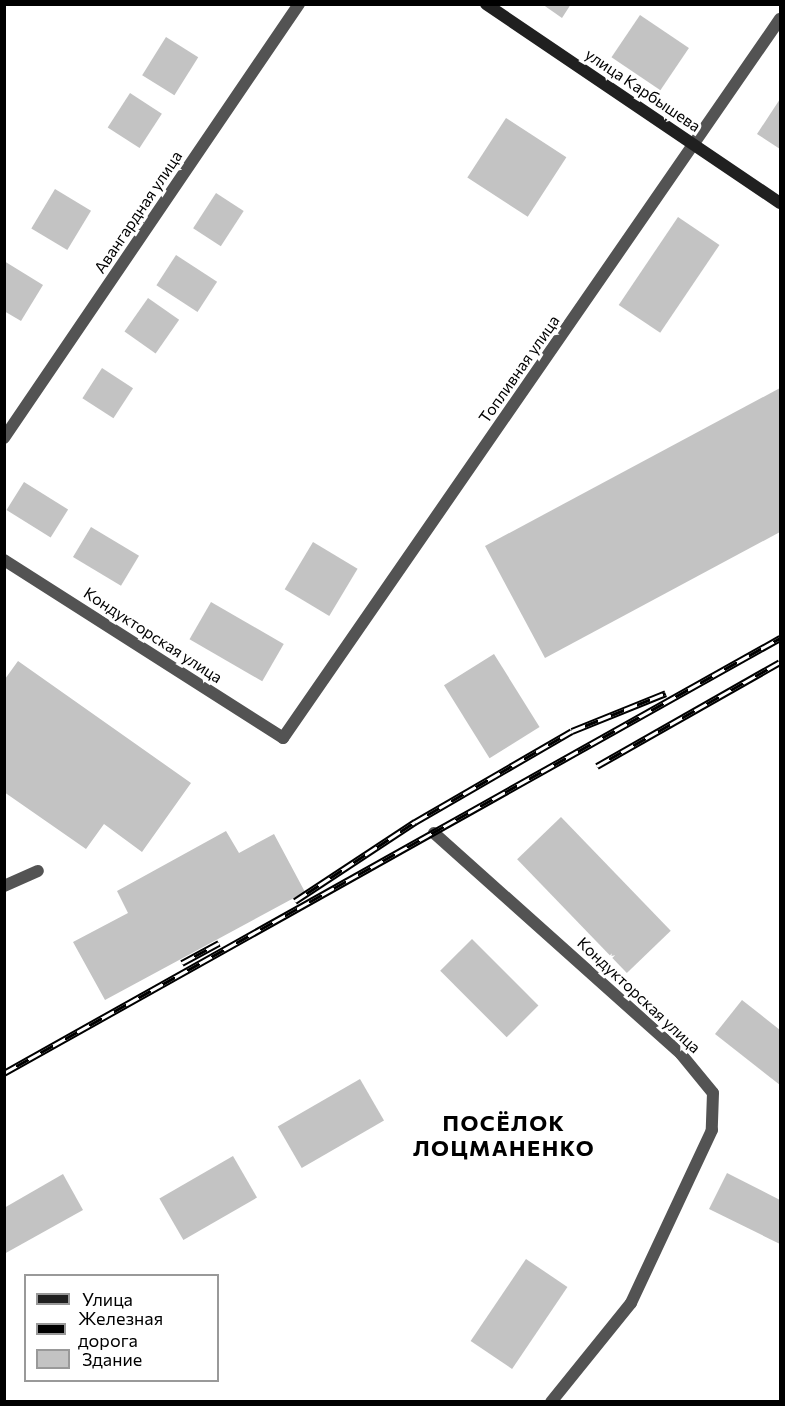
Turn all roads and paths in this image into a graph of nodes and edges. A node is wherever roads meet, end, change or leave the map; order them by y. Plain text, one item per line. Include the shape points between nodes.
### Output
1 (299, 4) edge
2 (486, 4) edge
3 (780, 19) edge
4 (694, 145) junction
5 (780, 203) edge
6 (4, 438) edge
7 (4, 560) edge
8 (284, 738) joint
9 (434, 833) dead end
10 (38, 871) dead end
11 (4, 886) edge
12 (551, 1401) edge

1 - 6 street, Авангардная улица
2 - 4 street, улица Карбышева
3 - 4 street, Топливная улица
4 - 5 street, улица Карбышева
4 - 8 street, Топливная улица
7 - 8 street, Кондукторская улица
9 - 12 street, Кондукторская улица via 681,1054 713,1093 712,1130 631,1303
10 - 11 street

